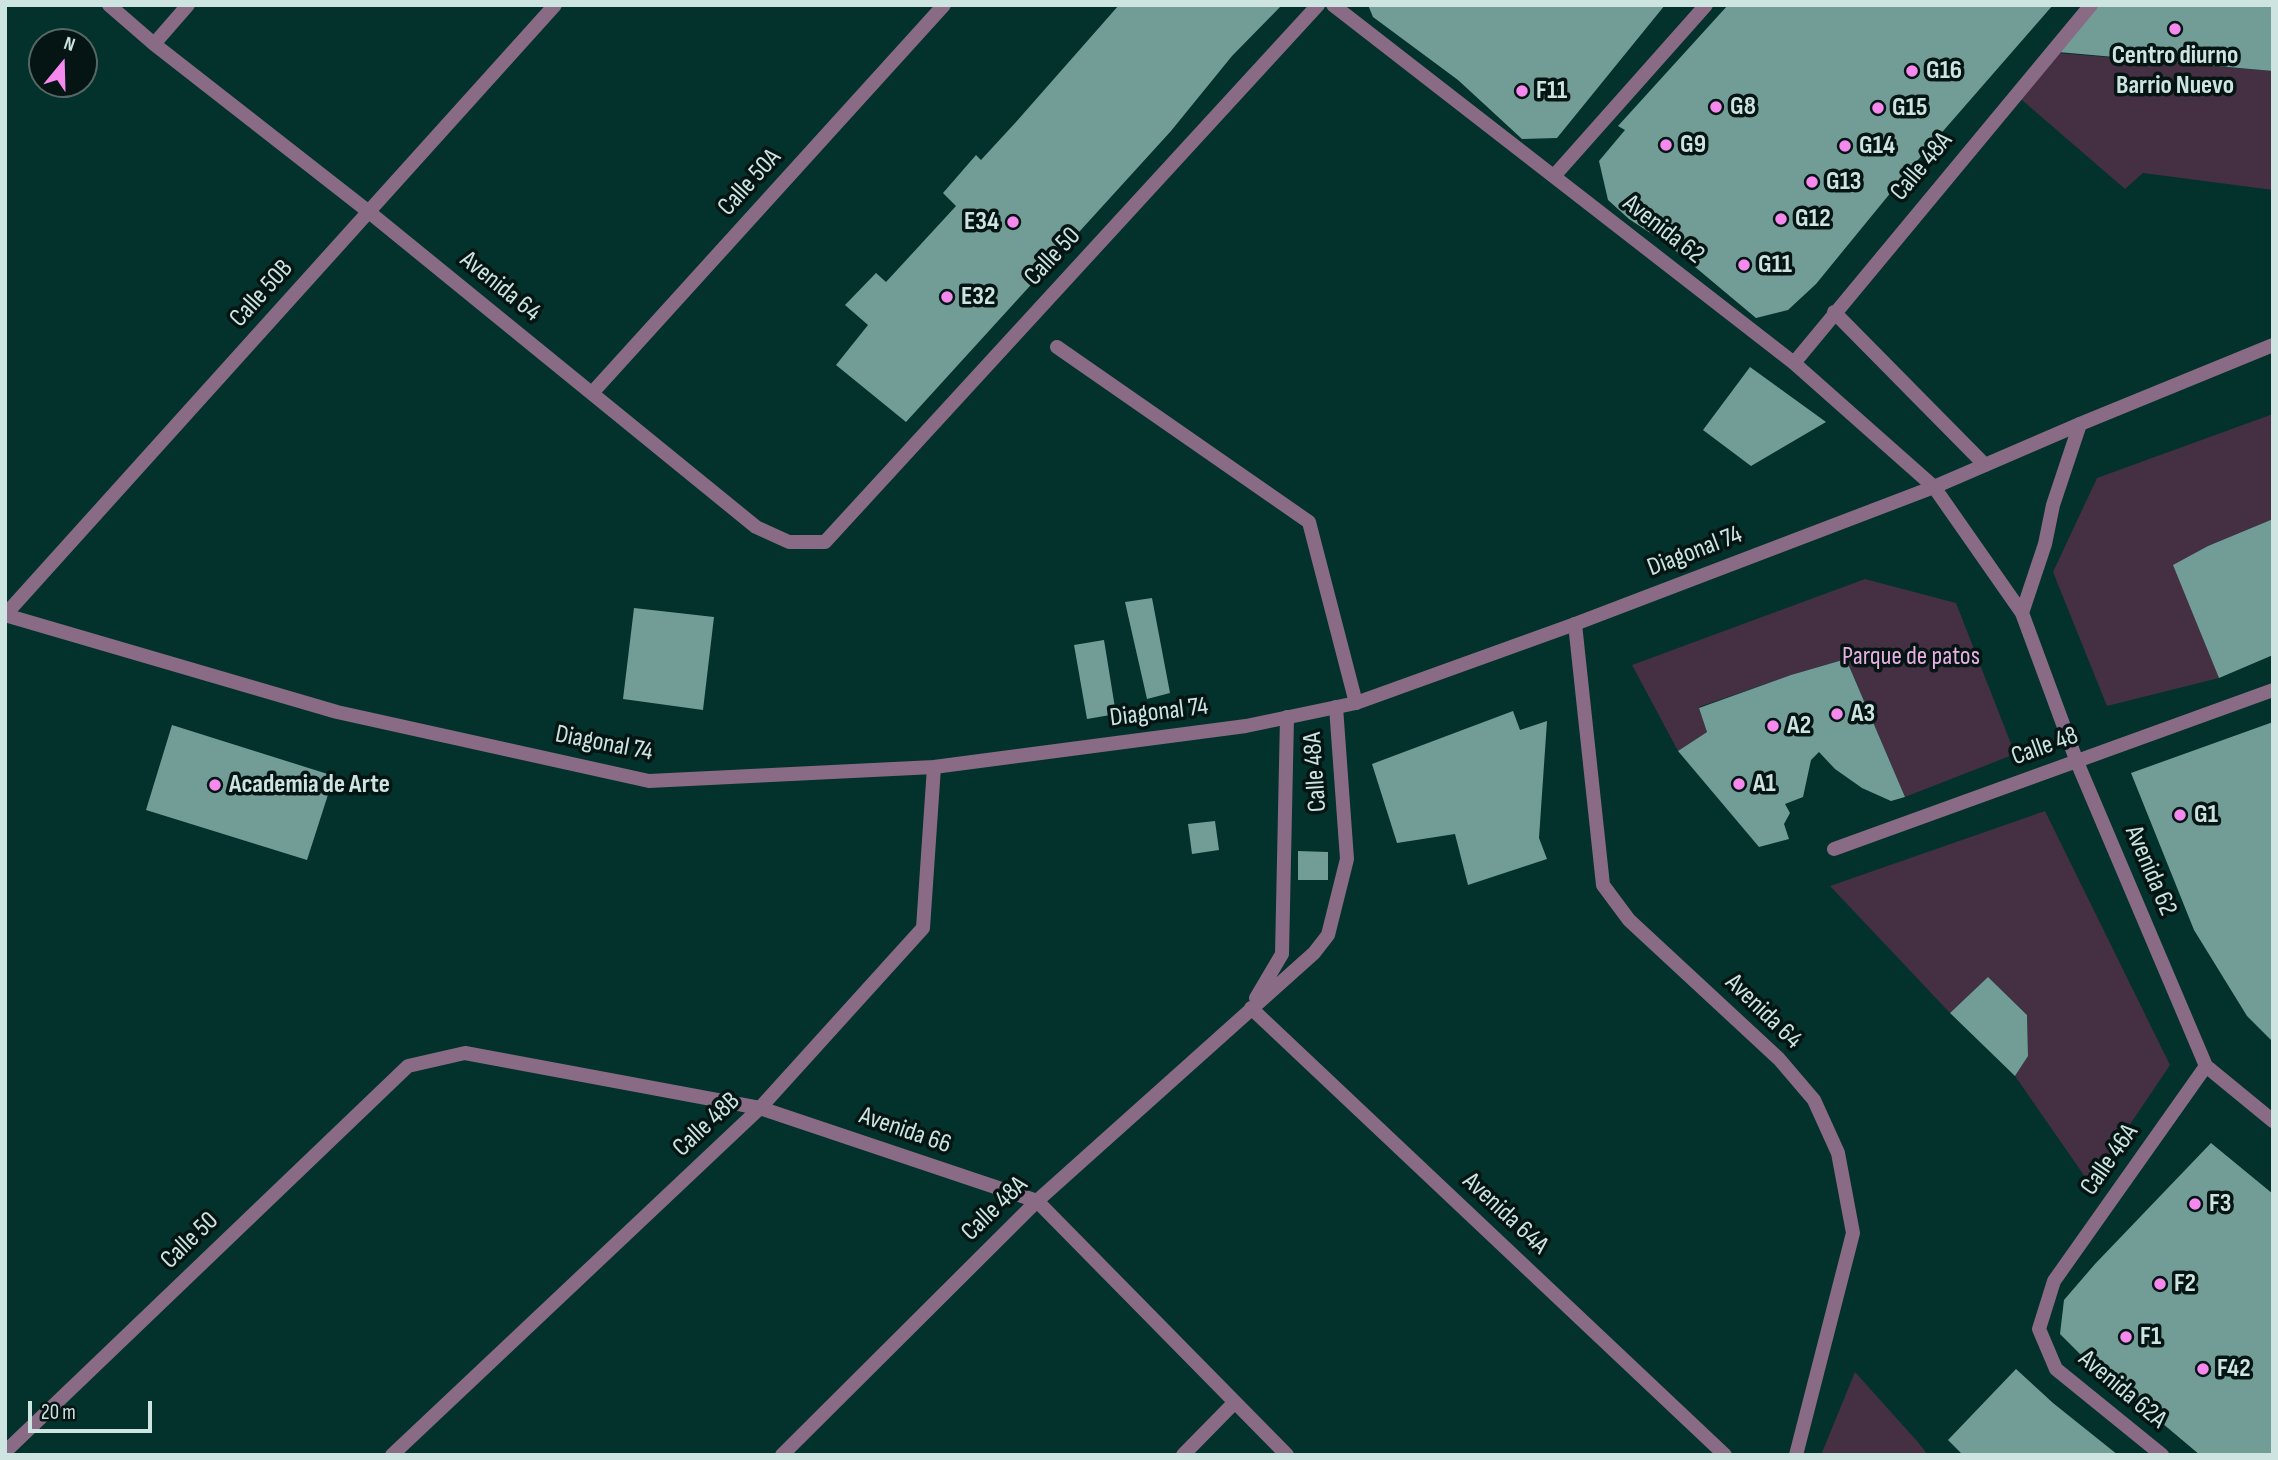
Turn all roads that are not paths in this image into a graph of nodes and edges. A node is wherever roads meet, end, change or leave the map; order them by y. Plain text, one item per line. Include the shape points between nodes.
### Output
1 (109, 5) edge
2 (188, 5) edge
3 (555, 5) edge
4 (944, 5) edge
5 (1318, 5) edge
6 (1333, 5) edge
7 (1706, 5) edge
8 (2091, 5) edge
9 (154, 44) junction
10 (1554, 176) junction
11 (369, 212) junction
12 (1834, 312) junction
13 (2273, 345) edge
14 (1057, 347) dead end
15 (1794, 363) junction
16 (592, 393) junction
17 (2080, 424) junction
18 (1985, 465) junction
19 (1934, 487) junction
20 (825, 542) joint
21 (2022, 613) junction
22 (5, 615) edge
23 (1575, 624) junction
24 (2273, 690) edge
25 (1356, 703) junction
26 (1336, 707) junction
27 (1287, 717) junction
28 (2077, 762) junction
29 (934, 767) junction
30 (1834, 849) dead end
31 (1251, 1008) junction
32 (408, 1066) joint
33 (2206, 1066) junction
34 (761, 1108) junction
35 (2273, 1121) edge
36 (1037, 1201) junction
37 (2054, 1281) joint
38 (1235, 1402) junction
39 (5, 1452) edge
40 (392, 1455) edge
41 (782, 1455) edge
42 (1183, 1455) edge
43 (1287, 1455) edge
44 (1726, 1455) edge
45 (1796, 1455) edge
46 (2162, 1455) edge

1 - 9 street
2 - 9 street
3 - 11 street, Calle 50B
4 - 16 street, Calle 50A
5 - 20 street, Calle 50
6 - 10 street, Avenida 62
7 - 10 street
8 - 12 street, Calle 48A
9 - 11 street, Avenida 64
10 - 15 street, Avenida 62
11 - 16 street, Avenida 64
11 - 22 street, Calle 50B
12 - 15 street, Calle 48A
12 - 18 street
13 - 17 street, Diagonal 74
14 - 25 street via 1309,522
15 - 19 street, Avenida 62
16 - 20 street, Avenida 64 via 756,527 789,542
17 - 18 street, Diagonal 74
17 - 21 street
18 - 19 street, Diagonal 74
19 - 21 street, Avenida 62
19 - 23 street, Diagonal 74
21 - 28 street, Avenida 62
22 - 29 street, Diagonal 74 via 337,712 649,781
23 - 25 street, Diagonal 74
23 - 45 street, Avenida 64 via 1603,885 1629,920 1779,1059 1814,1100 1838,1153 1853,1233
24 - 28 street, Calle 48
25 - 26 street, Diagonal 74
26 - 27 street, Diagonal 74
26 - 31 street, Calle 48A via 1347,859 1328,934 1314,953
27 - 29 street, Diagonal 74
27 - 31 street, Calle 48A via 1282,954
28 - 30 street, Calle 48
28 - 33 street, Avenida 62
29 - 34 street, Calle 48B via 923,928
31 - 36 street, Calle 48A
31 - 44 street, Avenida 64A
32 - 34 street, Avenida 66 via 465,1053
32 - 39 street, Calle 50
33 - 35 street, Avenida 62
33 - 37 street, Calle 46A
34 - 36 street, Avenida 66
34 - 40 street, Calle 48B
36 - 38 street, Avenida 66
36 - 41 street, Calle 48A
37 - 46 street, Avenida 62A via 2039,1329 2056,1369
38 - 42 street
38 - 43 street, Avenida 66

